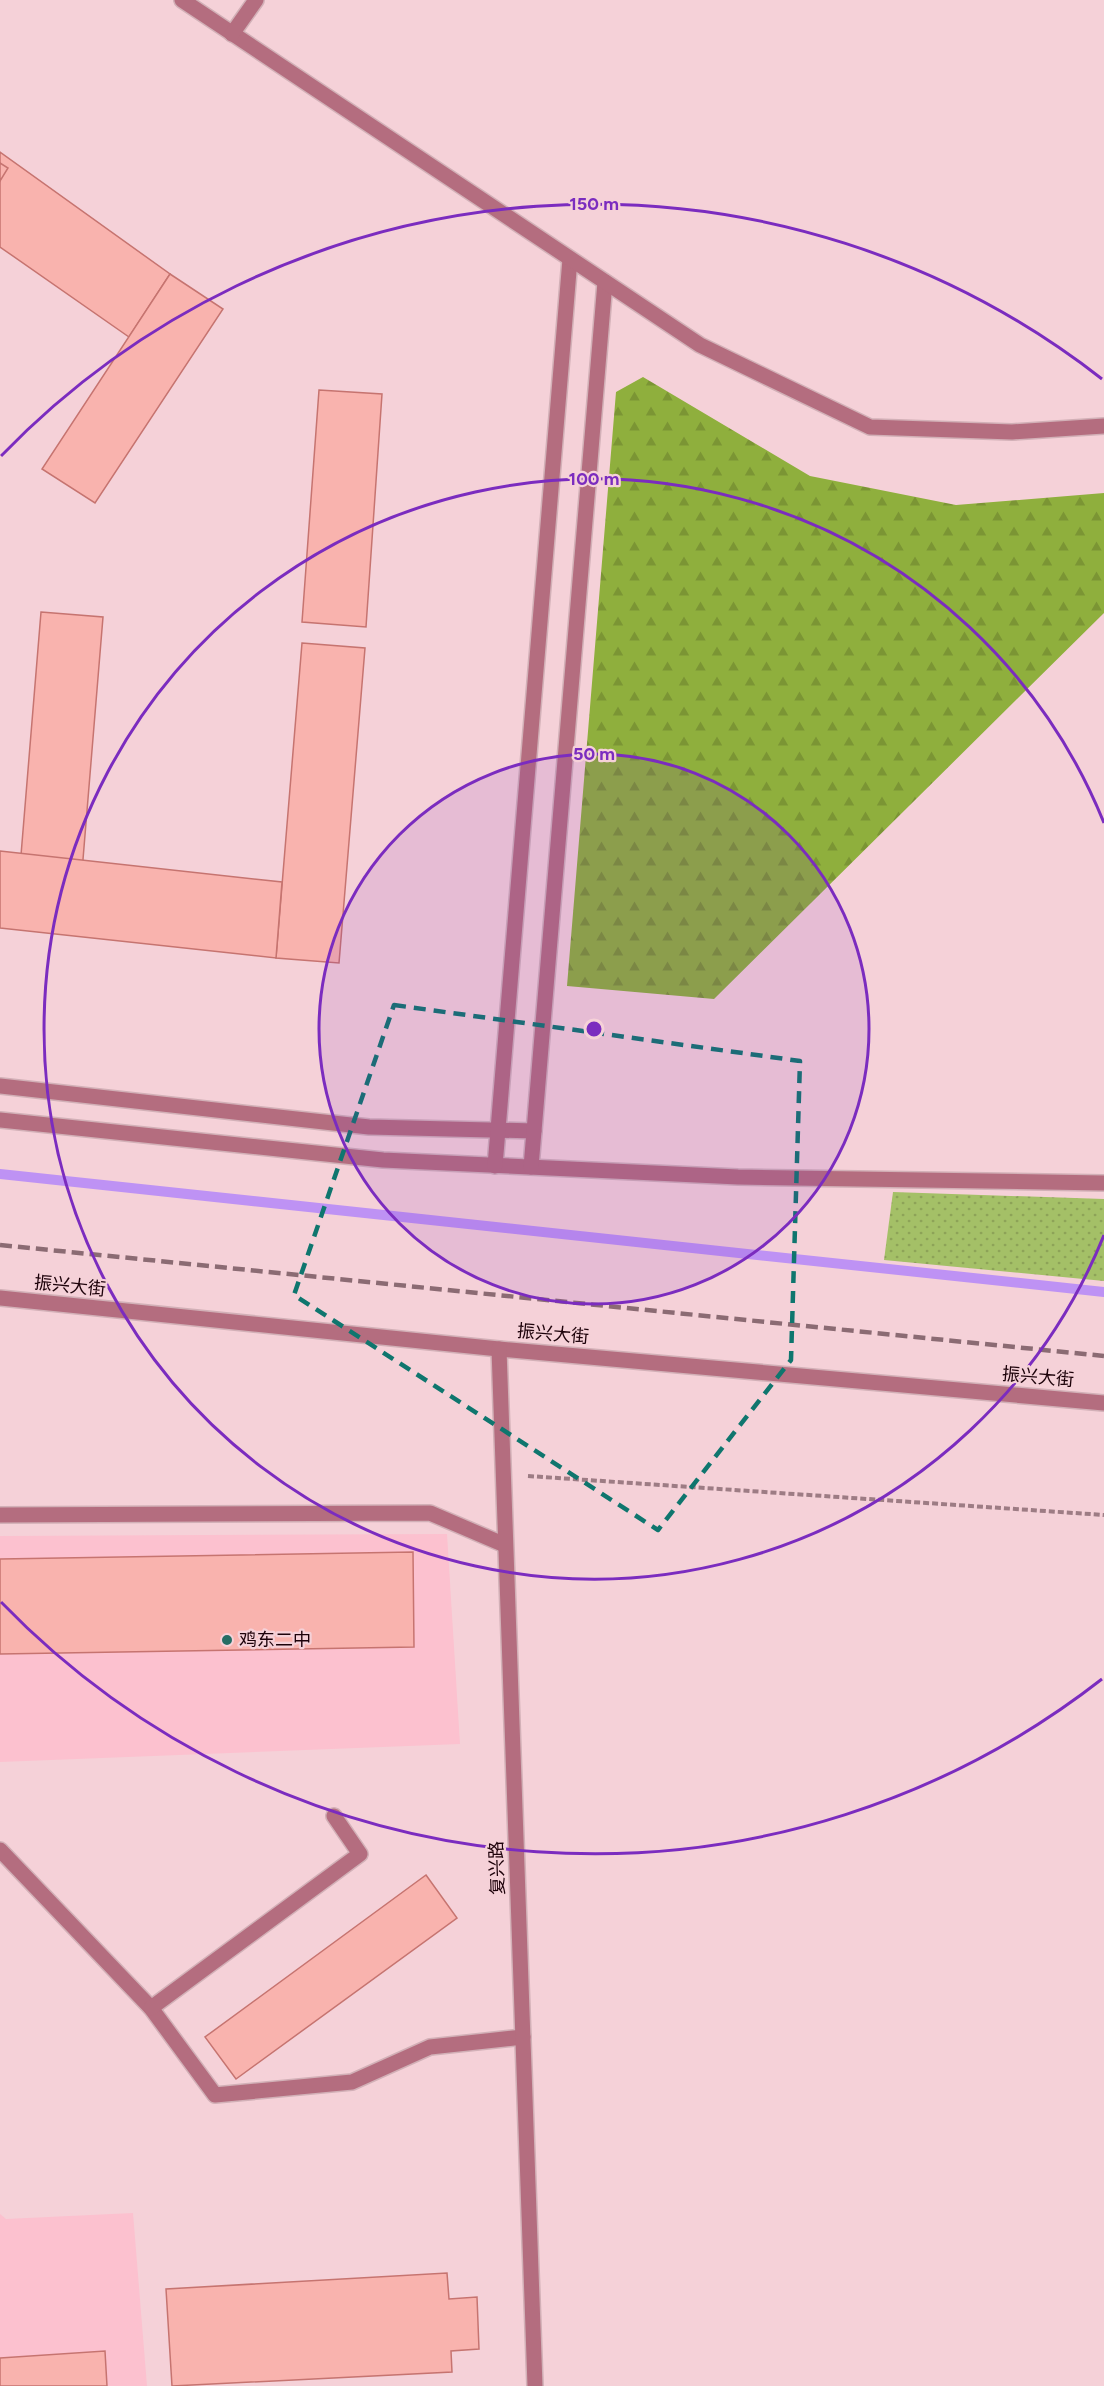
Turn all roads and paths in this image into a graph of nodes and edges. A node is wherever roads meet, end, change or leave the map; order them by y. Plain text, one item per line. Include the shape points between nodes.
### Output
1 (182, 0) edge
2 (256, 0) edge
3 (232, 34) junction
4 (570, 259) junction
5 (605, 282) junction
6 (1104, 426) edge
7 (0, 1086) edge
8 (0, 1120) edge
9 (534, 1131) junction
10 (495, 1166) junction
11 (531, 1167) junction
12 (1104, 1183) edge
13 (0, 1298) edge
14 (499, 1349) junction
15 (1104, 1402) edge
16 (504, 1474) junction
17 (0, 1515) edge
18 (1104, 1515) edge
19 (506, 1545) junction
20 (334, 1816) dead end
21 (0, 1850) edge
22 (152, 2008) junction
23 (523, 2037) junction
24 (535, 2386) edge

1 - 3 street
2 - 3 street
3 - 4 street
4 - 5 street
4 - 10 street
5 - 6 street via 700,345 870,427 1012,432
5 - 9 street
7 - 9 street via 369,1126
8 - 10 street via 383,1161
9 - 11 street
10 - 11 street
11 - 12 street via 738,1178
13 - 14 street, 振兴大街
14 - 15 street, 振兴大街
14 - 16 street, 复兴路
16 - 18 path
16 - 19 street, 复兴路
17 - 19 street via 430,1514
19 - 23 street, 复兴路
20 - 22 street via 360,1854
21 - 22 street
22 - 23 street via 215,2095 352,2082 430,2048
23 - 24 street, 复兴路

